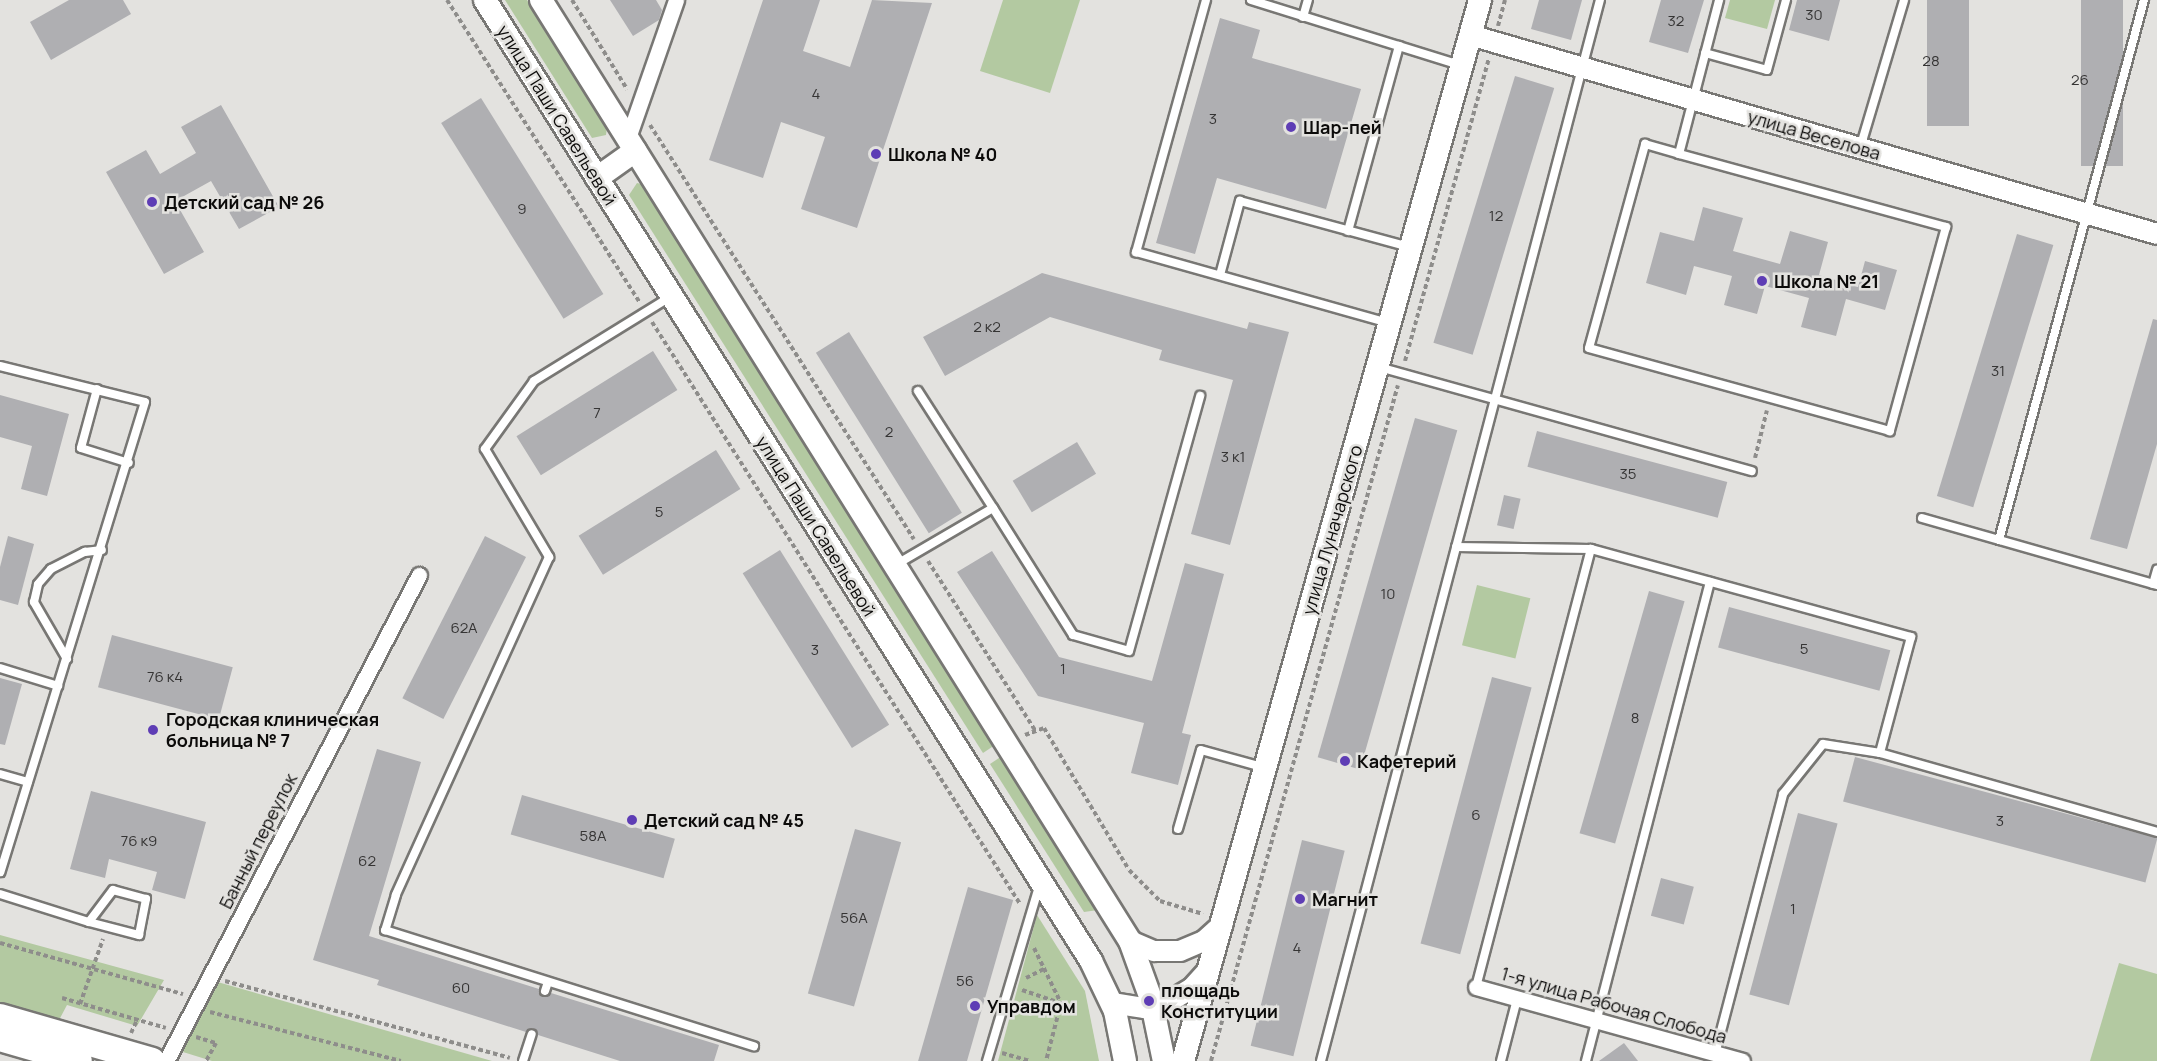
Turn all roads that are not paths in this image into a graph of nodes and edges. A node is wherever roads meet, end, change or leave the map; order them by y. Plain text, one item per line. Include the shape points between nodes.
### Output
1 (484, 0) edge
2 (541, 0) edge
3 (676, 0) edge
4 (1206, 0) edge
5 (1251, 0) edge
6 (1308, 0) edge
7 (1480, 0) edge
8 (1600, 0) edge
9 (1719, 0) edge
10 (1786, 0) edge
11 (1904, 0) edge
12 (2144, 0) edge
13 (1304, 17) junction
14 (1470, 35) junction
15 (1399, 46) junction
16 (1705, 53) junction
17 (1462, 65) junction
18 (1582, 68) junction
19 (1694, 100) junction
20 (632, 144) junction
21 (1860, 148) junction
22 (1679, 154) junction
23 (597, 178) junction
24 (2086, 213) junction
25 (1348, 231) junction
26 (2157, 234) edge
27 (1411, 248) junction
28 (1220, 275) junction
29 (671, 296) junction
30 (1390, 323) junction
31 (0, 366) edge
32 (1378, 367) junction
33 (97, 389) junction
34 (918, 391) dead end
35 (1200, 396) dead end
36 (1495, 399) junction
37 (129, 463) junction
38 (1752, 471) road end
39 (993, 508) junction
40 (1922, 518) dead end
41 (1999, 540) junction
42 (1456, 547) junction
43 (1591, 549) junction
44 (102, 550) junction
45 (896, 565) junction
46 (2157, 570) edge
47 (419, 575) dead end
48 (1710, 582) junction
49 (2155, 584) edge
50 (67, 659) junction
51 (0, 668) edge
52 (58, 686) junction
53 (1880, 753) junction
54 (1266, 769) junction
55 (0, 774) edge
56 (28, 782) junction
57 (1178, 829) dead end
58 (2157, 832) edge
59 (0, 872) edge
60 (1041, 882) junction
61 (0, 894) edge
62 (89, 922) junction
63 (1223, 922) junction
64 (1130, 941) junction
65 (1211, 965) junction
66 (548, 982) junction
67 (1476, 987) joint
68 (545, 991) dead end
69 (1517, 999) junction
70 (1112, 1003) junction
71 (1153, 1006) junction
72 (0, 1017) edge
73 (1596, 1021) junction
74 (532, 1034) dead end
75 (0, 1038) edge
76 (754, 1046) dead end
77 (1715, 1054) junction
78 (1737, 1060) edge
79 (79, 1061) edge
80 (152, 1061) edge
81 (166, 1061) edge
82 (521, 1061) edge
83 (987, 1061) edge
84 (1125, 1061) edge
85 (1164, 1061) edge
86 (1184, 1061) edge
87 (1321, 1061) edge
88 (1501, 1061) edge
89 (1586, 1061) edge

1 - 23 main road, улица Паши Савельевой
2 - 20 main road
3 - 20 street via 639,107
4 - 28 lane via 1136,252
5 - 13 lane
6 - 13 lane
7 - 14 main road, улица Луначарского
8 - 18 lane
9 - 16 lane
10 - 16 lane via 1767,70
11 - 21 lane
12 - 24 lane
13 - 15 lane
14 - 17 main road, улица Луначарского
14 - 18 street, улица Веселова
15 - 17 lane
15 - 25 lane
16 - 19 lane
17 - 27 main road, улица Луначарского
18 - 19 street, улица Веселова
18 - 36 lane
19 - 21 street, улица Веселова
19 - 22 lane
20 - 23 main road
20 - 45 main road
21 - 24 street, улица Веселова
22 - 22 lane via 1946,227 1890,431 1588,348 1645,144
23 - 29 main road, улица Паши Савельевой
24 - 26 street, улица Веселова
24 - 41 lane
25 - 27 lane
25 - 28 lane via 1240,201
27 - 30 main road, улица Луначарского
28 - 30 lane
29 - 60 main road, улица Паши Савельевой
29 - 66 lane via 534,381 485,449 549,557 396,895 385,930
30 - 32 main road, улица Луначарского
31 - 33 lane
32 - 36 lane
32 - 54 main road, улица Луначарского
33 - 37 lane via 81,448
33 - 37 lane via 145,402
34 - 39 lane
35 - 39 lane via 1129,651 1073,635
36 - 38 lane
36 - 42 lane
37 - 44 lane
39 - 45 lane
40 - 41 lane
41 - 49 lane
42 - 43 lane
42 - 87 lane
43 - 48 lane
43 - 67 lane
44 - 50 lane
44 - 50 lane via 85,552 51,568 38,584 34,602
45 - 64 main road
46 - 49 lane
47 - 81 street, Банный переулок
48 - 53 lane via 1911,637
48 - 73 lane
50 - 52 lane
51 - 52 lane
52 - 56 lane
53 - 58 lane
53 - 77 lane via 1823,744 1783,794
54 - 57 lane via 1201,750
54 - 63 main road, улица Луначарского
55 - 56 lane
56 - 59 lane
60 - 70 main road, улица Паши Савельевой via 1091,961
60 - 83 lane
61 - 62 lane
62 - 62 lane via 140,935 146,899 112,891
63 - 64 street via 1204,941 1180,951 1154,951
63 - 65 main road, улица Луначарского
64 - 71 main road
65 - 71 street via 1184,994
65 - 86 main road, улица Луначарского
66 - 68 lane
66 - 76 lane
67 - 69 street, 1-я улица Рабочая Слобода
69 - 73 street, 1-я улица Рабочая Слобода
69 - 88 lane
70 - 71 street
70 - 84 main road, улица Паши Савельевой
71 - 85 main road
72 - 80 main road
73 - 77 street, 1-я улица Рабочая Слобода
73 - 89 lane
74 - 82 lane
75 - 79 main road
77 - 78 street, 1-я улица Рабочая Слобода

